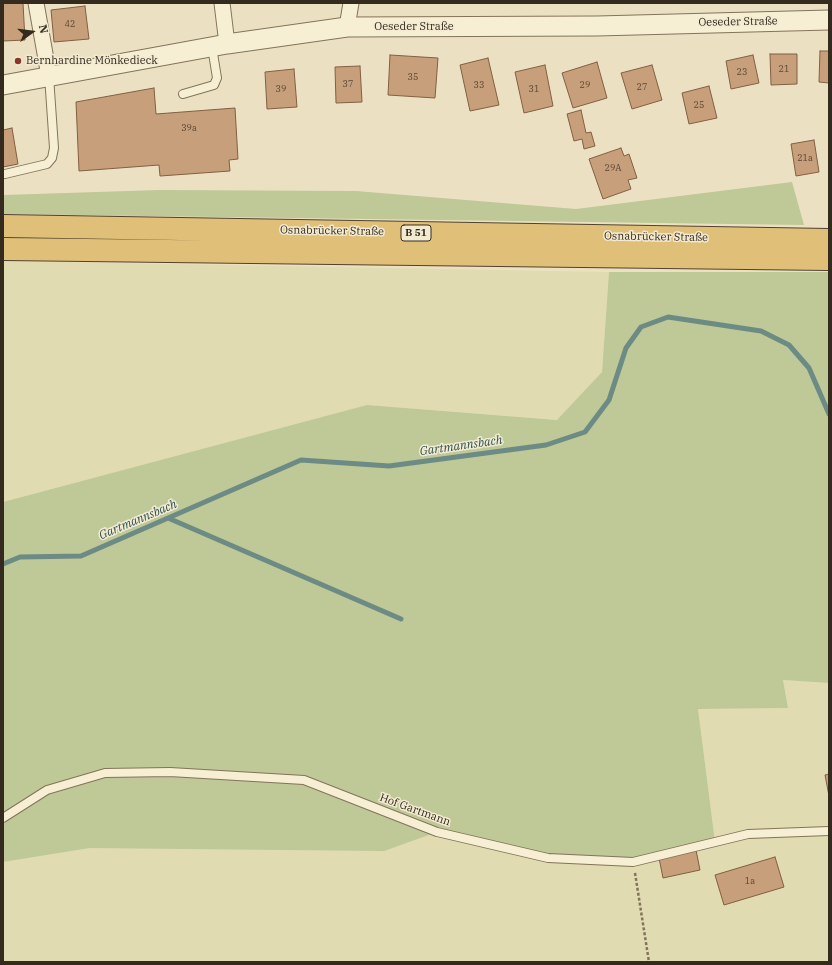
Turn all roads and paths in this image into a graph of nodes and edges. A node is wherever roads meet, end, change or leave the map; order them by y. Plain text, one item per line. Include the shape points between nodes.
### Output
1 (36, 3) edge
2 (222, 3) edge
3 (351, 3) edge
4 (829, 20) edge
5 (347, 27) junction
6 (219, 45) junction
7 (49, 76) junction
8 (3, 85) edge
9 (183, 94) dead end
10 (5, 174) dead end
11 (3, 226) edge
12 (829, 240) edge
13 (3, 249) edge
14 (829, 259) edge
15 (3, 818) edge
16 (829, 832) edge
17 (633, 862) junction
18 (649, 962) edge

1 - 7 street
2 - 6 street
3 - 5 street
4 - 5 street, Oeseder Straße via 598,26
5 - 6 street, Oeseder Straße
6 - 7 street, Oeseder Straße
6 - 9 lane via 218,78 214,85
7 - 8 street, Oeseder Straße
7 - 10 lane via 54,148 52,158 47,164
11 - 12 highway, Osnabrücker Straße / B 51
13 - 14 highway, Osnabrücker Straße / B 51
15 - 17 lane, Hof Gartmann via 47,790 105,773 170,772 304,780 438,832 548,858
16 - 17 lane, Hof Gartmann via 748,834
17 - 18 path

